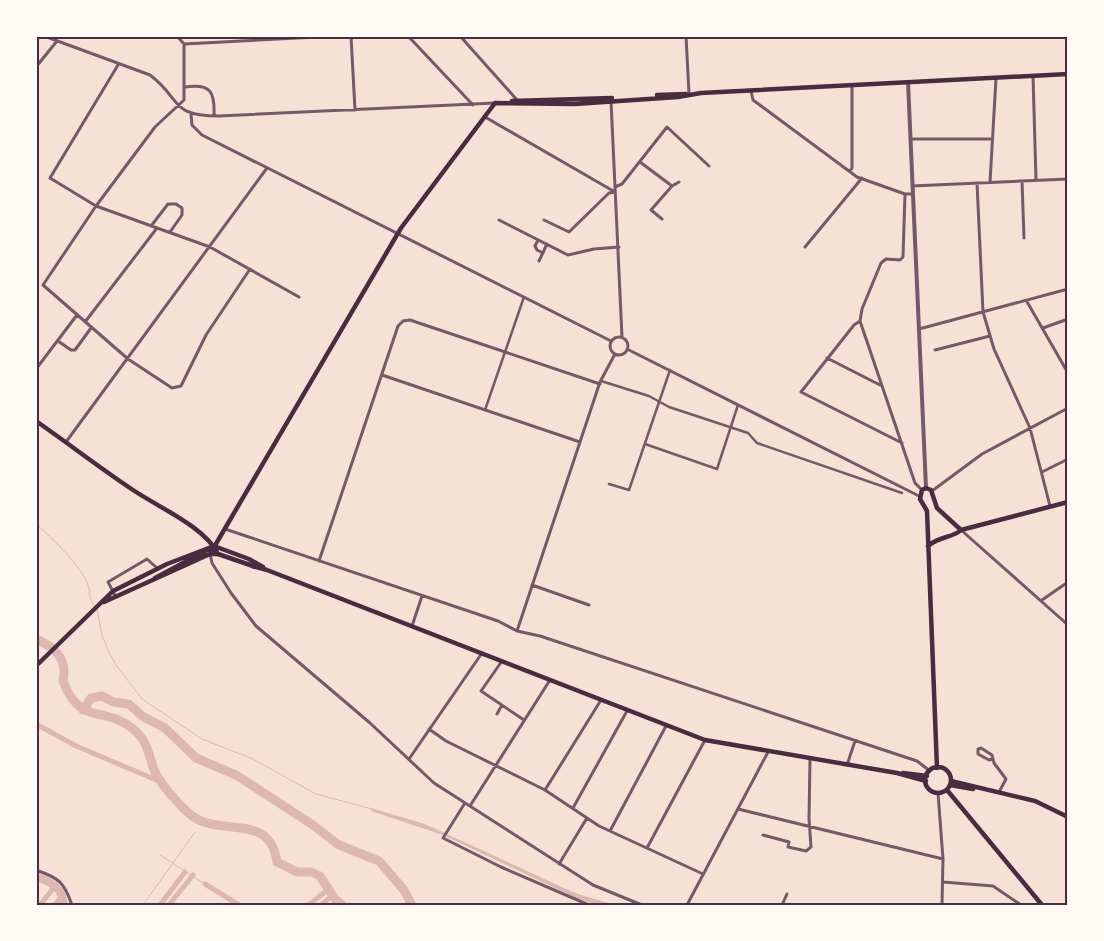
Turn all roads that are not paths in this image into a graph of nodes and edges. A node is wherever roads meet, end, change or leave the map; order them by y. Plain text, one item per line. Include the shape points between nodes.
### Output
1 (44, 36) edge
2 (177, 36) edge
3 (336, 36) edge
4 (351, 36) edge
5 (408, 36) edge
6 (460, 36) edge
7 (686, 36) edge
8 (57, 41) junction
9 (184, 44) junction
10 (118, 64) junction
11 (36, 67) edge
12 (1068, 74) edge
13 (1033, 76) junction
14 (996, 79) junction
15 (908, 82) junction
16 (852, 86) junction
17 (185, 87) junction
18 (751, 91) junction
19 (689, 94) junction
20 (610, 100) junction
21 (518, 102) junction
22 (495, 103) junction
23 (473, 105) junction
24 (179, 107) junction
25 (355, 110) junction
26 (191, 114) junction
27 (214, 116) junction
28 (485, 117) junction
29 (992, 138) junction
30 (911, 139) junction
31 (640, 162) junction
32 (710, 166) dead end
33 (267, 168) junction
34 (850, 171) junction
35 (862, 178) junction
36 (1068, 179) edge
37 (1036, 180) junction
38 (1022, 181) junction
39 (679, 182) dead end
40 (990, 182) junction
41 (977, 183) junction
42 (615, 186) junction
43 (672, 186) junction
44 (912, 186) junction
45 (615, 192) junction
46 (905, 194) junction
47 (913, 194) junction
48 (96, 206) junction
49 (662, 219) dead end
50 (499, 220) dead end
51 (544, 220) dead end
52 (151, 226) junction
53 (157, 228) junction
54 (170, 232) junction
55 (398, 234) junction
56 (1024, 238) dead end
57 (538, 240) junction
58 (547, 244) junction
59 (210, 247) junction
60 (619, 247) junction
61 (806, 247) dead end
62 (543, 253) junction
63 (539, 261) dead end
64 (250, 269) junction
65 (1068, 289) edge
66 (299, 297) dead end
67 (524, 297) junction
68 (1026, 300) junction
69 (983, 312) junction
70 (78, 315) junction
71 (1068, 319) edge
72 (860, 321) junction
73 (85, 322) junction
74 (91, 328) junction
75 (919, 328) junction
76 (1043, 328) junction
77 (990, 336) junction
78 (622, 338) junction
79 (58, 341) junction
80 (611, 341) junction
81 (627, 349) junction
82 (935, 350) dead end
83 (504, 352) junction
84 (615, 354) junction
85 (827, 358) junction
86 (128, 359) junction
87 (36, 369) edge
88 (670, 370) junction
89 (1068, 373) edge
90 (382, 375) junction
91 (600, 383) junction
92 (881, 385) junction
93 (659, 402) junction
94 (738, 404) junction
95 (1068, 408) edge
96 (485, 410) junction
97 (36, 421) edge
98 (730, 427) junction
99 (1030, 428) junction
100 (65, 442) junction
101 (580, 442) junction
102 (902, 443) junction
103 (645, 444) junction
104 (1068, 459) edge
105 (1042, 472) junction
106 (609, 484) dead end
107 (923, 489) junction
108 (934, 489) junction
109 (902, 492) dead end
110 (1068, 502) edge
111 (1050, 506) junction
112 (952, 522) junction
113 (927, 528) junction
114 (225, 530) junction
115 (961, 530) junction
116 (944, 537) junction
117 (214, 546) junction
118 (928, 546) junction
119 (210, 554) junction
120 (218, 554) junction
121 (319, 561) junction
122 (157, 568) junction
123 (267, 570) junction
124 (154, 579) junction
125 (1068, 582) edge
126 (532, 586) junction
127 (113, 591) junction
128 (422, 596) junction
129 (116, 597) junction
130 (1042, 600) junction
131 (98, 605) junction
132 (589, 605) dead end
133 (1068, 625) edge
134 (412, 626) junction
135 (517, 631) junction
136 (482, 653) junction
137 (502, 661) junction
138 (36, 666) edge
139 (550, 680) junction
140 (601, 700) junction
141 (502, 705) junction
142 (627, 711) junction
143 (497, 714) dead end
144 (524, 720) junction
145 (666, 726) junction
146 (430, 729) junction
147 (705, 740) junction
148 (855, 741) junction
149 (768, 752) junction
150 (409, 759) junction
151 (993, 759) junction
152 (810, 760) junction
153 (496, 764) junction
154 (847, 765) junction
155 (937, 768) junction
156 (930, 771) junction
157 (926, 778) junction
158 (949, 785) junction
159 (545, 790) junction
160 (999, 792) junction
161 (938, 793) junction
162 (465, 803) junction
163 (470, 806) junction
164 (573, 808) junction
165 (738, 809) junction
166 (1068, 817) edge
167 (587, 818) junction
168 (809, 825) junction
169 (610, 831) junction
170 (763, 835) dead end
171 (647, 848) junction
172 (943, 859) junction
173 (559, 864) junction
174 (36, 870) edge
175 (703, 874) junction
176 (943, 882) junction
177 (787, 894) dead end
178 (72, 905) edge
179 (590, 905) edge
180 (642, 905) edge
181 (687, 905) edge
182 (782, 905) edge
183 (942, 905) edge
184 (1020, 905) edge
185 (1042, 905) edge

1 - 8 street
2 - 9 street
3 - 9 street
4 - 25 street
5 - 23 street
6 - 21 street
7 - 19 street
8 - 10 street
8 - 11 street
9 - 17 street
10 - 24 street via 150,76
10 - 48 street via 50,178
12 - 13 main road
13 - 14 main road
13 - 37 street
14 - 15 main road
14 - 29 street
15 - 16 main road
15 - 30 street
16 - 18 main road
16 - 34 street
17 - 24 street via 185,98
17 - 27 street via 201,86 210,90
18 - 19 main road
18 - 34 street via 754,100
19 - 20 main road
20 - 21 main road via 575,104
20 - 42 street
21 - 22 main road
22 - 23 street
22 - 28 main road
23 - 25 street
24 - 26 street
24 - 48 street via 155,127
25 - 27 street
26 - 27 street
26 - 33 street via 192,125 202,135
28 - 45 street
28 - 55 main road
29 - 30 street
29 - 40 street
30 - 44 street
31 - 32 street via 667,127
31 - 42 street via 622,184
31 - 43 street
33 - 55 street
33 - 59 street
34 - 35 street
35 - 46 street
35 - 61 street
36 - 37 street
37 - 38 street
38 - 40 street
38 - 56 street
39 - 43 street
40 - 41 street
41 - 44 street
41 - 69 street
42 - 45 street
43 - 49 street via 651,210
44 - 47 street
45 - 51 street via 609,193 569,232
45 - 60 street
46 - 47 street
46 - 72 street via 903,257 881,263
47 - 75 street
48 - 52 street
48 - 70 street via 43,286
50 - 57 street
52 - 53 street
52 - 54 street via 168,204 176,204 182,208 182,215
53 - 54 street
53 - 73 street
54 - 59 street
55 - 67 street
55 - 114 main road
57 - 58 street
57 - 62 street via 535,246
58 - 60 street via 568,254
58 - 62 street
59 - 64 street
59 - 86 street
60 - 78 street
62 - 63 street
64 - 66 street
64 - 86 street via 206,335 181,386 172,388
65 - 68 street
67 - 80 street
67 - 83 street
68 - 69 street
68 - 76 street
69 - 75 street
69 - 77 street
70 - 73 street
70 - 79 street
71 - 76 street
72 - 85 street
72 - 92 street
73 - 74 street
74 - 79 street via 75,350
74 - 86 street
75 - 107 street
76 - 89 street
77 - 82 street
77 - 99 street
78 - 80 street
78 - 81 street via 627,342
79 - 87 street
80 - 84 street via 611,351
81 - 84 street via 622,354
81 - 88 street
83 - 90 street via 403,320 398,326
83 - 91 street
83 - 96 street
84 - 91 street
85 - 92 street
85 - 102 street via 801,392
86 - 100 street
88 - 93 street
88 - 94 street
90 - 96 street
90 - 121 street
91 - 93 street via 649,396
91 - 101 street
92 - 102 street
93 - 98 street
93 - 103 street
94 - 98 street
94 - 107 street via 908,489
95 - 99 street
96 - 101 street
97 - 100 main road
98 - 103 street via 717,469
98 - 109 street via 748,433 757,443
99 - 105 street
99 - 108 street via 982,454
100 - 117 main road via 203,535
101 - 126 street
102 - 107 street via 915,482
103 - 106 street via 629,490
104 - 105 street
105 - 111 street
107 - 108 main road
107 - 113 main road
108 - 112 main road via 937,508
110 - 111 main road
111 - 115 main road
112 - 115 main road
112 - 116 main road via 953,527
113 - 116 main road via 929,533
113 - 118 main road
114 - 117 main road
114 - 121 street
115 - 116 main road
115 - 130 street
116 - 118 main road
117 - 119 main road
117 - 120 main road
117 - 122 main road
117 - 123 main road
117 - 124 main road
118 - 155 main road
119 - 120 main road
119 - 124 main road
119 - 150 street via 225,585 256,626
120 - 123 main road
121 - 128 street
122 - 127 main road
122 - 127 street via 147,559 108,582
123 - 134 main road
124 - 129 main road
125 - 130 street
126 - 132 street
126 - 135 street
127 - 129 street
127 - 131 main road
128 - 134 street
128 - 135 street
129 - 131 main road
130 - 133 street
131 - 138 main road
134 - 136 main road
135 - 148 street
136 - 137 main road
136 - 146 street
137 - 139 main road
137 - 141 street via 481,691
139 - 140 main road
139 - 144 street
140 - 142 main road
140 - 159 street
141 - 143 street
141 - 144 street
142 - 145 main road
142 - 164 street
144 - 153 street
145 - 147 main road
145 - 169 street
146 - 150 street
146 - 153 street via 446,741
147 - 149 main road
147 - 171 street
148 - 154 street
148 - 156 street via 918,761
149 - 152 main road
149 - 165 street
150 - 162 street via 434,783
151 - 151 street via 981,748 978,750 978,754
151 - 160 street via 1006,779
152 - 154 main road
152 - 168 street
153 - 159 street
153 - 163 street
154 - 157 main road
155 - 156 main road
155 - 158 main road via 947,771
156 - 157 main road
157 - 161 main road via 928,788
158 - 160 main road
158 - 161 main road
158 - 185 main road
159 - 164 street
160 - 166 main road via 1035,801
161 - 172 street
162 - 163 street
162 - 179 street via 444,835 510,870
163 - 173 street
164 - 167 street
165 - 168 street
165 - 175 street
167 - 169 street
167 - 173 street
168 - 170 street via 810,847 806,851 788,847 789,842
168 - 172 street
169 - 171 street
171 - 175 street
172 - 176 street
173 - 180 street via 593,884
174 - 178 street via 64,884
175 - 181 street
176 - 183 street
176 - 184 street via 993,886
177 - 182 street

